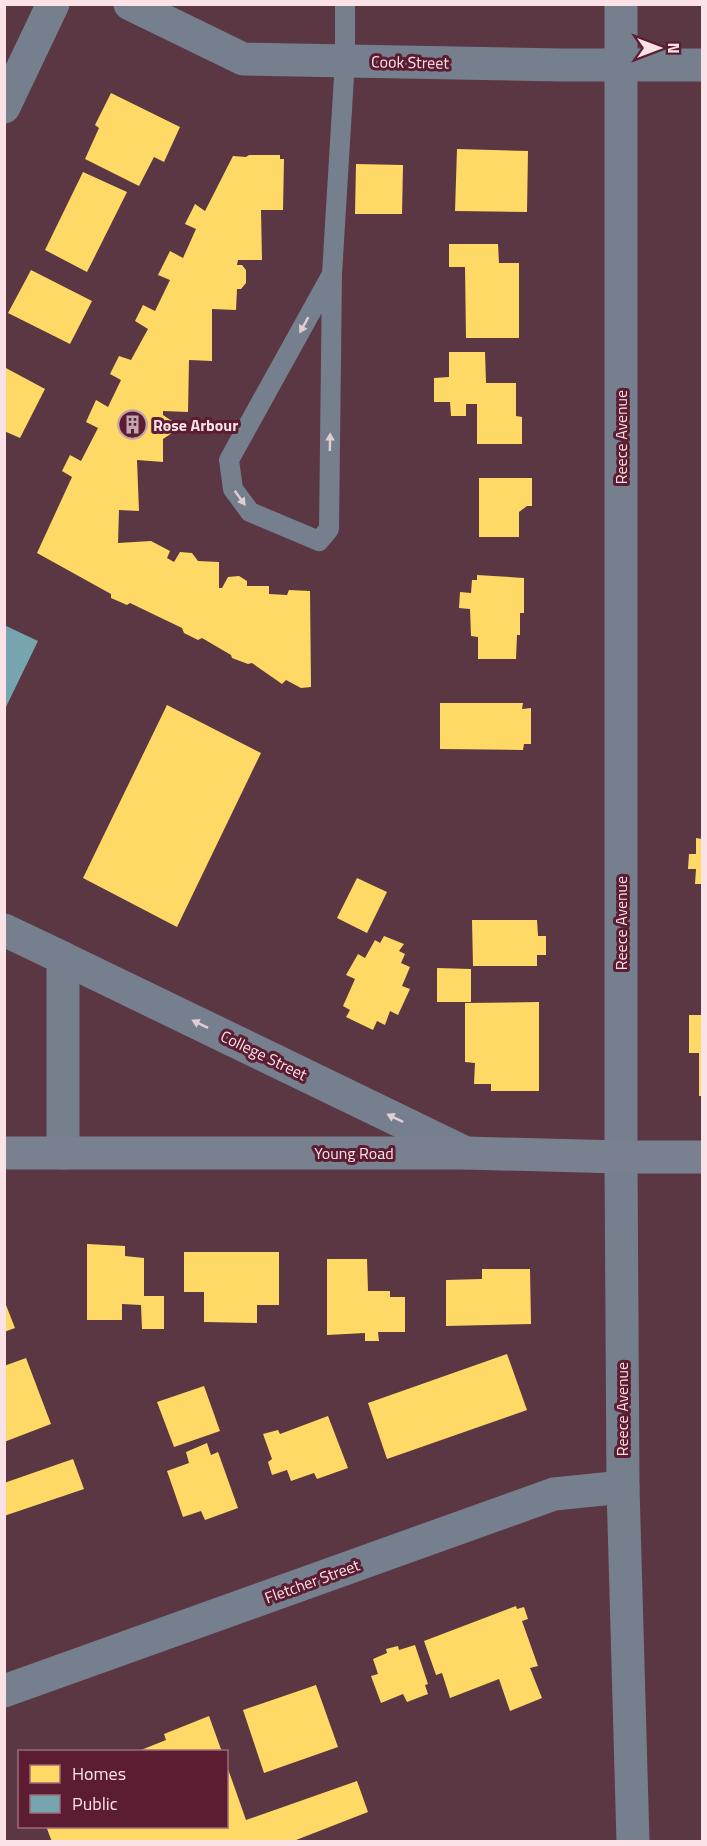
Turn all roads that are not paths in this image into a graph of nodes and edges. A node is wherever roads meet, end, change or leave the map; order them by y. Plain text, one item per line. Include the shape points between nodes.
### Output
1 (53, 4) edge
2 (130, 4) edge
3 (345, 4) edge
4 (621, 4) edge
5 (345, 60) junction
6 (621, 64) junction
7 (702, 65) edge
8 (4, 107) edge
9 (332, 274) junction
10 (4, 930) edge
11 (63, 958) junction
12 (4, 1153) edge
13 (63, 1153) junction
14 (466, 1153) junction
15 (702, 1156) edge
16 (621, 1157) junction
17 (623, 1488) junction
18 (4, 1691) edge
19 (633, 1842) edge

1 - 8 street
2 - 5 street, Cook Street via 243,59
3 - 5 lane
4 - 6 street, Reece Avenue
5 - 6 street, Cook Street
5 - 9 lane
6 - 7 street, Cook Street
6 - 16 street, Reece Avenue
9 -> 9 lane via 229,460 233,489 250,512 319,541 329,529
10 - 11 street, College Street
11 - 13 street
14 -> 11 street, College Street
12 - 13 street, Young Road
13 - 14 street, Young Road
14 - 16 street, Young Road
15 - 16 street, Young Road
16 - 17 street, Reece Avenue
17 - 18 street, Fletcher Street via 554,1494
17 - 19 street, Reece Avenue

